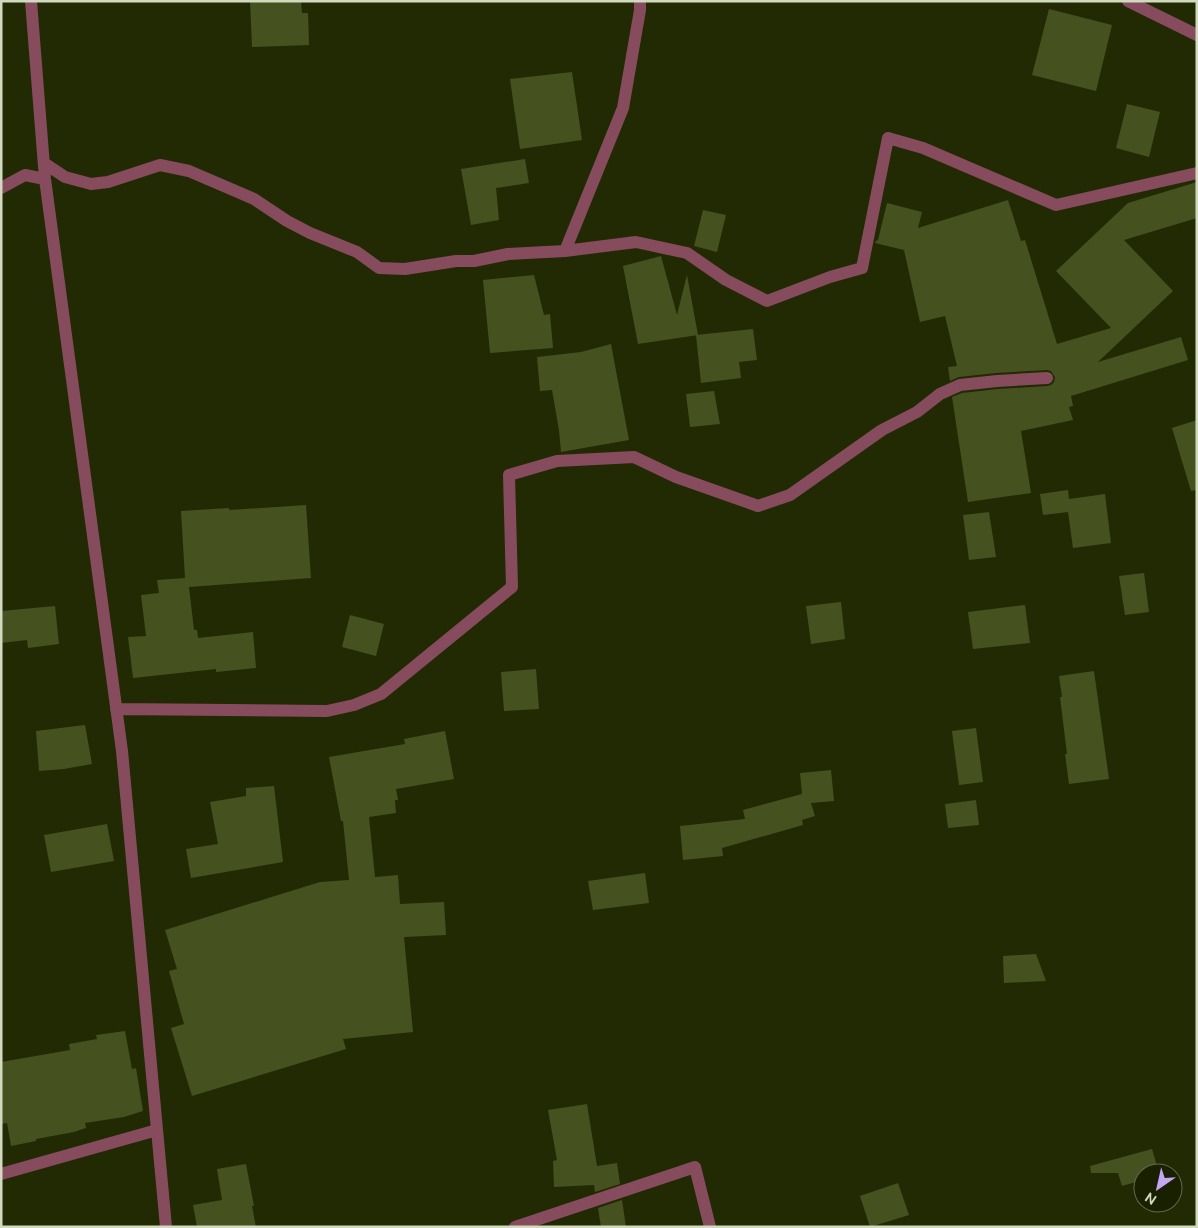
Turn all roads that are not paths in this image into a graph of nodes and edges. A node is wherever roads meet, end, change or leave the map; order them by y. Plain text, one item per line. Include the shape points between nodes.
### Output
1 (31, 1) edge
2 (640, 1) edge
3 (1128, 1) edge
4 (1197, 35) edge
5 (44, 163) junction
6 (1197, 173) edge
7 (45, 179) junction
8 (1, 188) edge
9 (565, 251) junction
10 (1047, 378) dead end
11 (116, 709) junction
12 (158, 1130) junction
13 (1, 1174) edge
14 (166, 1227) edge
15 (515, 1227) edge
16 (710, 1227) edge

1 - 5 street
2 - 9 street via 623,108
3 - 4 street
5 - 7 street
5 - 9 street via 66,177 91,184 108,182 160,165 189,171 254,199 310,233 357,252 379,268 405,269 508,254
6 - 9 street via 1056,205 923,148 888,138 862,268 767,301 726,280 687,252 636,242
7 - 8 street via 25,175
7 - 11 street
10 - 11 street via 960,385 882,430 790,495 758,506 676,477 634,457 557,461 509,475 512,587 381,694 327,712
11 - 12 street
12 - 13 street
12 - 14 street
15 - 16 street via 695,1167

